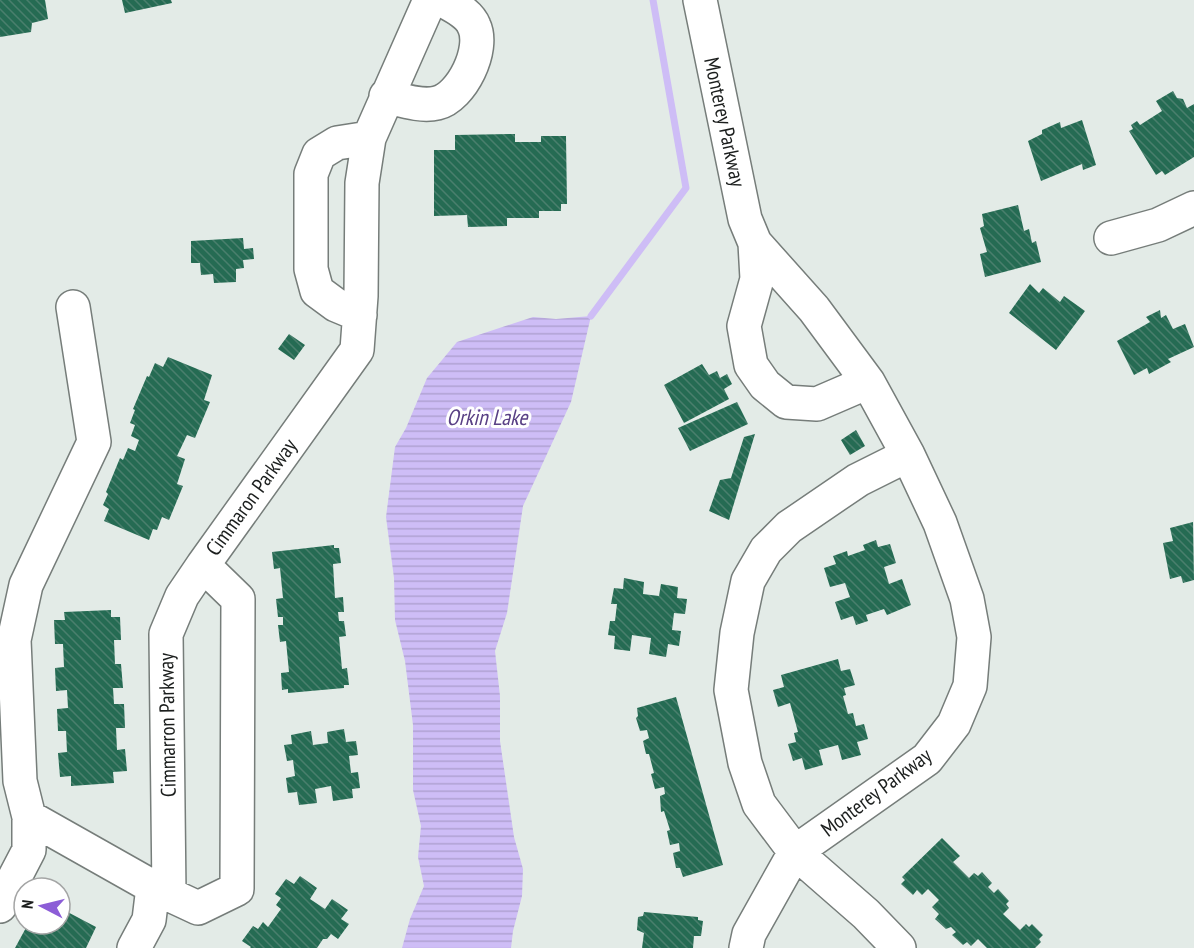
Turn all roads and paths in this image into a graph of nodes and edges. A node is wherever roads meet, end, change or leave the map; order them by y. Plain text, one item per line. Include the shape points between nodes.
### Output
1 (430, 0) edge
2 (442, 0) edge
3 (700, 0) edge
4 (386, 96) junction
5 (369, 138) junction
6 (1194, 208) edge
7 (1111, 238) dead end
8 (755, 243) junction
9 (73, 307) dead end
10 (360, 315) junction
11 (868, 382) junction
12 (908, 455) junction
13 (202, 564) junction
14 (29, 816) junction
15 (795, 852) junction
16 (161, 891) junction
17 (0, 906) edge
18 (134, 948) edge
19 (746, 948) edge
20 (899, 948) edge

1 - 4 street, Cimmaron Parkway
2 - 4 street via 471,21 477,36 473,62 463,82 449,98 434,104
3 - 8 street, Monterey Parkway via 745,219
4 - 5 street, Cimmaron Parkway
5 - 10 street, Cimmaron Parkway via 362,183
5 - 10 street via 338,143 319,154 311,174 311,269 317,291
6 - 7 street via 1158,225
8 - 11 street, Monterey Parkway via 814,309
8 - 11 street, Monterey Parkway via 757,279 744,326 751,365 765,385 786,402 817,404
9 - 14 street via 94,442 26,585 15,640 20,781
10 - 13 street, Cimmaron Parkway via 357,350
11 - 12 street, Monterey Parkway
12 - 15 street, Monterey Parkway via 940,524 967,599 974,637 969,686 954,724 927,759
12 - 15 street, Monterey Parkway via 858,480 789,527 766,550 748,581 731,690 745,763 759,804
13 - 16 street, Cimmarron Parkway via 182,596 166,634
13 - 16 street, Cimmaron Parkway via 238,599 237,889 198,908
14 - 16 street
14 - 17 street via 29,850
15 - 19 street, Monterey Parkway via 749,934
15 - 20 street, Monterey Parkway
16 - 18 street

